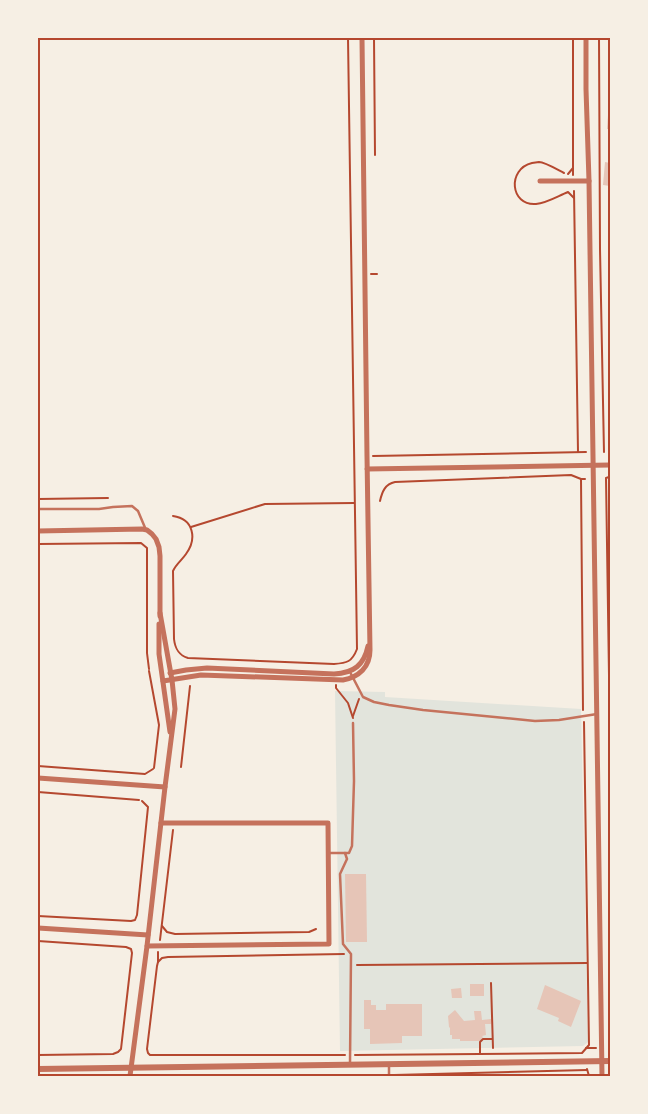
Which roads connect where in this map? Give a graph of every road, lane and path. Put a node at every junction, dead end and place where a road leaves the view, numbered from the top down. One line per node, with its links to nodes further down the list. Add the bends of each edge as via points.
1 (348, 38): 23 (path)
2 (362, 38): 15 (street)
3 (374, 38): 7 (path)
4 (573, 38): 8 (path)
5 (586, 38): 11 (street)
6 (600, 38): 14 (path, via 604,452)
7 (376, 155)
8 (573, 168): 9 (path); 13 (path, via 567,174 539,162 526,164 514,181 515,192 527,203 535,204 568,192)
9 (573, 175)
10 (540, 181): 11 (street)
11 (589, 181): 16 (street)
12 (574, 191): 13 (path)
13 (574, 198): 15 (path, via 578,452)
14 (610, 452)
15 (366, 456): 18 (street)
16 (592, 465): 17 (street); 18 (street); 44 (street)
17 (610, 465)
18 (367, 469): 31 (street)
19 (610, 477): 48 (path, via 606,478)
20 (108, 498): 21 (path)
21 (38, 499)
22 (380, 501): 45 (path, via 382,492 390,483 404,481 571,475 581,479)
23 (354, 503): 26 (path, via 265,504); 26 (path, via 357,649 351,660 339,664 188,658 180,654 174,639 173,570 189,550)
24 (38, 509): 27 (lane, via 132,506 138,511)
25 (174, 516): 26 (path)
26 (191, 527)
27 (146, 530): 28 (street); 30 (street, via 160,540)
28 (38, 531)
29 (38, 544): 50 (path, via 141,543 147,548 147,653 159,725 153,768 145,774)
30 (160, 613): 32 (street); 33 (street)
31 (370, 630): 37 (street, via 368,648 361,663); 38 (street, via 370,657 367,665)
32 (158, 649): 33 (street); 35 (street)
33 (167, 649): 34 (street)
34 (168, 656): 35 (street); 36 (street)
35 (159, 657): 41 (street)
36 (171, 672): 37 (street, via 207,668); 39 (street); 41 (street)
37 (350, 672): 38 (lane)
38 (353, 677): 40 (street); 43 (lane)
39 (172, 680): 40 (street, via 206,675); 41 (street); 49 (street, via 176,708)
40 (336, 680): 46 (path, via 336,688 348,703)
41 (163, 681): 49 (street)
42 (190, 686): 51 (path)
43 (361, 694): 45 (lane, via 374,702 414,709 528,720); 46 (path)
44 (597, 714): 45 (lane); 77 (street)
45 (584, 716): 69 (path)
46 (353, 719): 47 (path)
47 (353, 723): 57 (lane, via 352,846 349,853)
48 (610, 741)
49 (170, 742): 53 (street)
50 (38, 766)
51 (181, 767)
52 (38, 778): 53 (street)
53 (165, 787): 55 (street)
54 (38, 792): 59 (path, via 140,800 148,807 135,920)
55 (161, 823): 56 (street); 63 (street)
56 (174, 823): 58 (street, via 328,822); 60 (path)
57 (345, 853): 58 (lane); 67 (lane, via 347,858 340,874 343,944)
58 (328, 854): 66 (street, via 329,944)
59 (38, 916)
60 (162, 924): 62 (path, via 167,932 175,934 309,932); 66 (path)
61 (38, 928): 63 (street)
62 (316, 929)
63 (148, 935): 65 (street)
64 (38, 941): 75 (path, via 126,947 132,953 119,1051 114,1054)
65 (146, 946): 66 (street); 81 (street)
66 (159, 946): 68 (path)
67 (351, 954): 68 (path, via 168,956); 70 (lane)
68 (158, 962): 76 (path, via 146,1049 150,1055)
69 (587, 963): 70 (path); 74 (path, via 589,1045 582,1052)
70 (351, 965): 76 (lane)
71 (491, 983): 72 (path)
72 (493, 1038): 73 (path); 74 (path, via 480,1042)
73 (494, 1048)
74 (480, 1054): 76 (path)
75 (38, 1055)
76 (350, 1055): 80 (lane)
77 (602, 1061): 78 (street); 79 (street); 91 (street)
78 (610, 1061)
79 (389, 1064): 80 (street); 87 (lane)
80 (350, 1065): 81 (street)
81 (131, 1068): 82 (street); 84 (street)
82 (38, 1069)
83 (496, 1072): 88 (path); 89 (path); 90 (path, via 586,1070)
84 (130, 1076)
85 (338, 1076): 86 (path)
86 (344, 1076): 87 (path)
87 (389, 1076): 88 (path)
88 (404, 1076)
89 (496, 1076)
90 (589, 1076)
91 (602, 1076)

